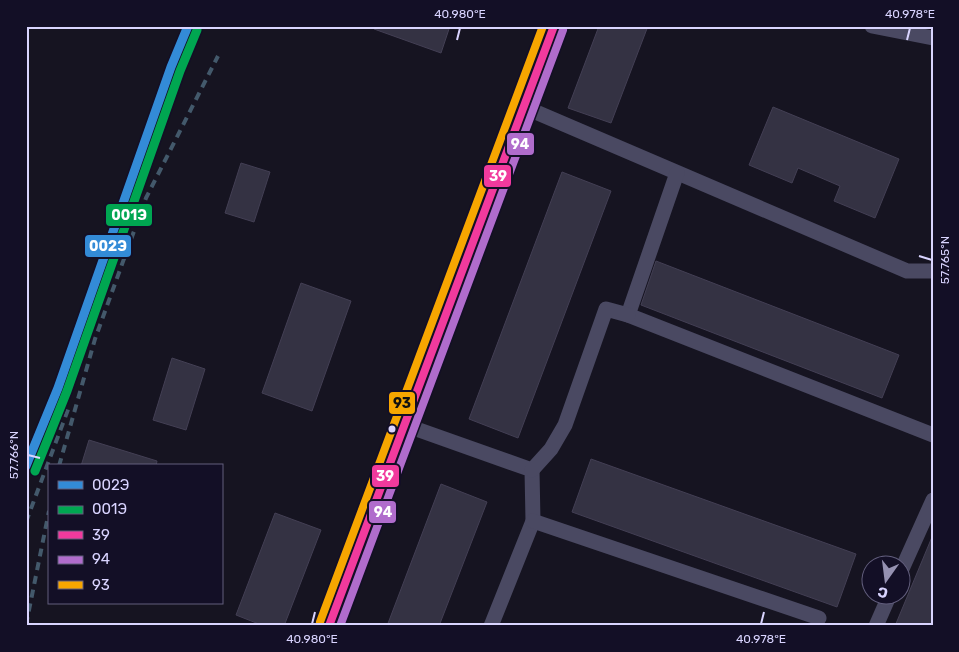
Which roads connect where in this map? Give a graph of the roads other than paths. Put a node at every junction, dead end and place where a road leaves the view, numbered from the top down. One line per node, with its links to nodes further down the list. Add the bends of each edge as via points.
1 (554, 26): 4 (main road)
2 (872, 26): 3 (lane)
3 (933, 38)
4 (524, 107): 5 (lane); 8 (main road)
5 (677, 172): 6 (lane, via 907,271); 7 (lane)
6 (933, 271)
7 (628, 315): 9 (lane); 10 (lane, via 606,309 565,425 551,449)
8 (406, 425): 10 (lane); 16 (main road)
9 (933, 435)
10 (532, 470): 12 (lane)
11 (933, 500): 13 (lane)
12 (533, 521): 15 (lane); 17 (lane)
13 (909, 554)
14 (886, 604): 18 (lane)
15 (819, 618)
16 (329, 626)
17 (491, 626)
18 (876, 626)

